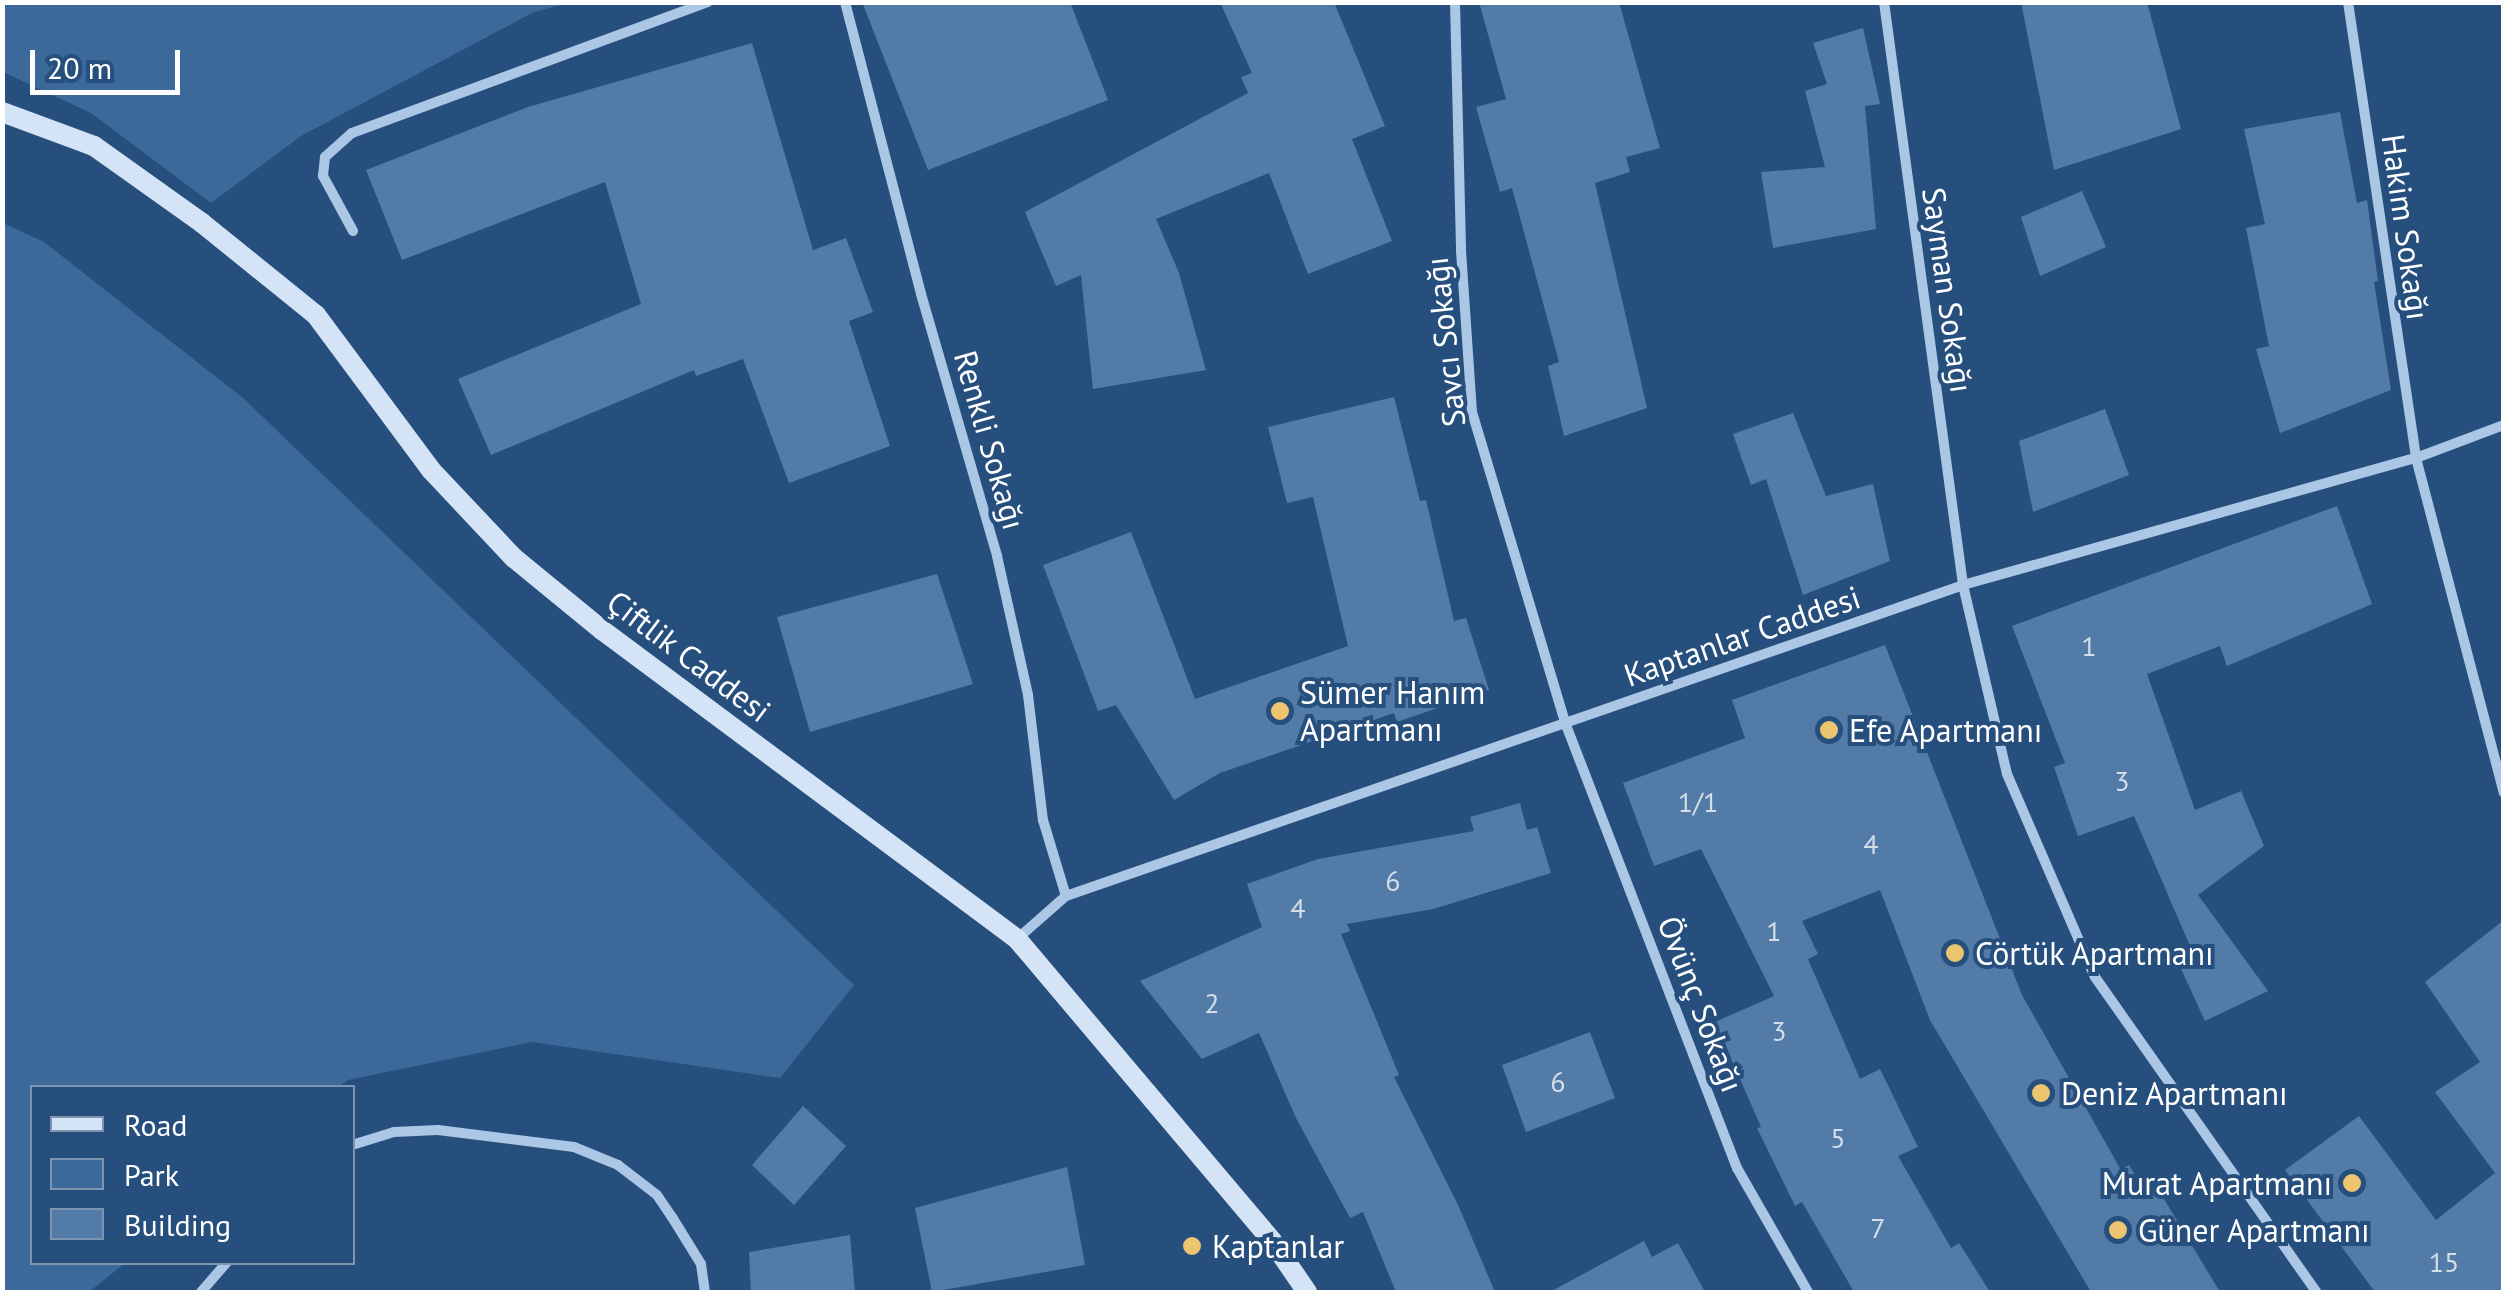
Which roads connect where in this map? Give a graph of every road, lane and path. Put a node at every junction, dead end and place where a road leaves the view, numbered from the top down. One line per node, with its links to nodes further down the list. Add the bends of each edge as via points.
1 (708, 2): 7 (street, via 352,133 325,157 323,176)
2 (845, 2): 13 (street, Renkli Sokağı, via 998,556 1028,695 1043,820)
3 (1455, 2): 11 (street, Savcı Sokağı, via 1460,251 1472,412)
4 (1884, 2): 10 (street, Sayman Sokağı)
5 (2348, 2): 9 (street, Hakim Sokağı)
6 (2, 112): 14 (main road, Çiftlik Caddesi, via 94,146 316,315 431,470 514,558)
7 (353, 231)
8 (2504, 426): 9 (street, Kaptanlar Caddesi)
9 (2416, 458): 10 (street, Kaptanlar Caddesi); 12 (street, Hakim Sokağı)
10 (1963, 585): 11 (street, Kaptanlar Caddesi); 21 (street, Sayman Sokağı, via 2007,774 2095,977)
11 (1566, 724): 13 (street, Kaptanlar Caddesi); 20 (street, Övünç Sokağı, via 1737,1168)
12 (2504, 793)
13 (1066, 896): 14 (street, Kaptanlar Caddesi)
14 (1017, 939): 19 (main road, Çiftlik Caddesi, via 1272,1240)
15 (355, 1145): 18 (street, via 394,1132 438,1130 574,1147 618,1164 672,1216 701,1264)
16 (224, 1265): 17 (street)
17 (201, 1292)
18 (705, 1292)
19 (1307, 1292)
20 (1808, 1292)
21 (2316, 1292)

